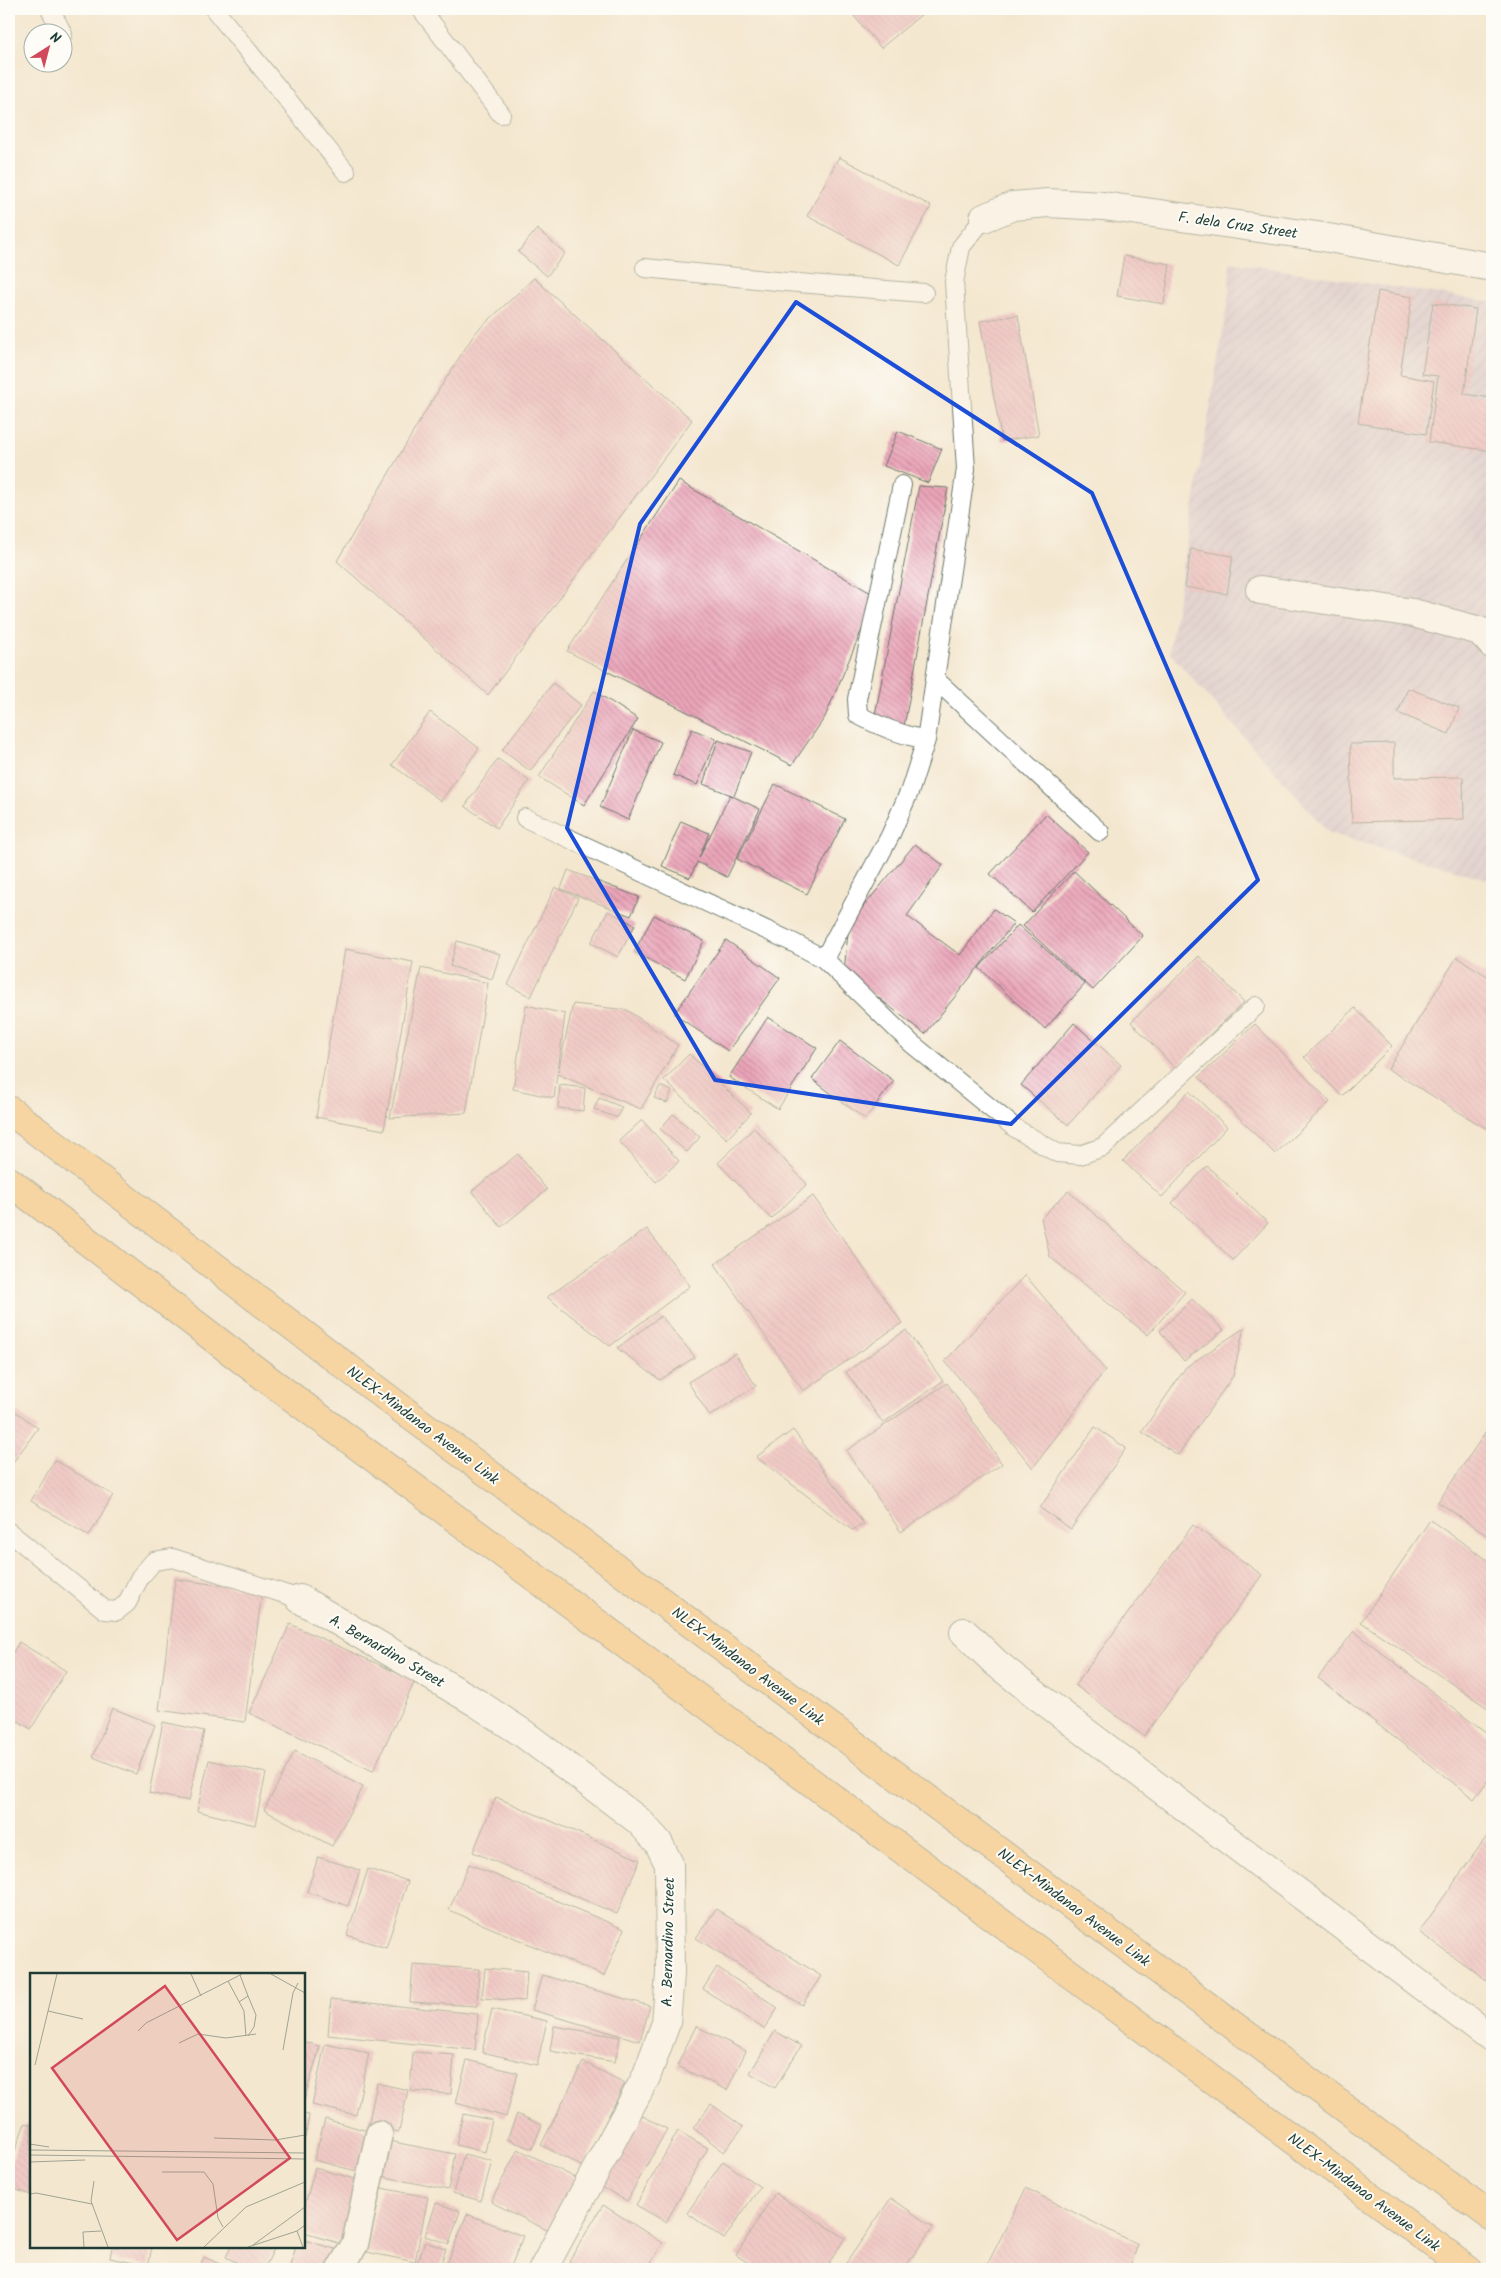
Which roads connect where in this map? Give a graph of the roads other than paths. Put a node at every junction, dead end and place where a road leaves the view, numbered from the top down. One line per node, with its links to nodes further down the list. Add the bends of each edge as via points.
1 (50, 9): 4 (lane)
2 (214, 9): 6 (lane)
3 (421, 9): 5 (lane)
4 (57, 22)
5 (502, 114)
6 (346, 172)
7 (984, 218): 8 (street, F. dela Cruz Street, via 1013,206 1048,203 1103,206 1317,236); 14 (lane, via 961,247 954,282 966,469)
8 (1492, 267)
9 (645, 268): 10 (lane)
10 (924, 293)
11 (902, 485): 15 (lane, via 856,699 858,715 904,735)
12 (1260, 590): 13 (street, via 1413,613 1480,631)
13 (1492, 644)
14 (936, 679): 15 (lane); 17 (lane)
15 (926, 740): 18 (lane, via 910,790 890,836)
16 (525, 818): 18 (lane)
17 (1100, 832)
18 (824, 959): 19 (lane, via 911,1042 1015,1128 1057,1153 1080,1155 1102,1147)
19 (1256, 1006)
20 (9, 1110): 27 (highway, NLEX-Mindanao Avenue Link, via 419,1422)
21 (16, 1188): 30 (highway, NLEX-Mindanao Avenue Link, via 250,1366)
22 (9, 1532): 23 (lane, via 105,1610 117,1610 127,1603 140,1576 154,1561 173,1558)
23 (300, 1600): 29 (street, A. Bernardino Street, via 524,1734 639,1821 658,1842 669,1864 670,1974 666,2023 646,2078)
24 (964, 1632): 25 (street, via 1039,1697)
25 (1492, 2039)
26 (379, 2134): 28 (street, via 355,2244)
27 (1492, 2217)
28 (340, 2269)
29 (543, 2269)
30 (1468, 2269)

